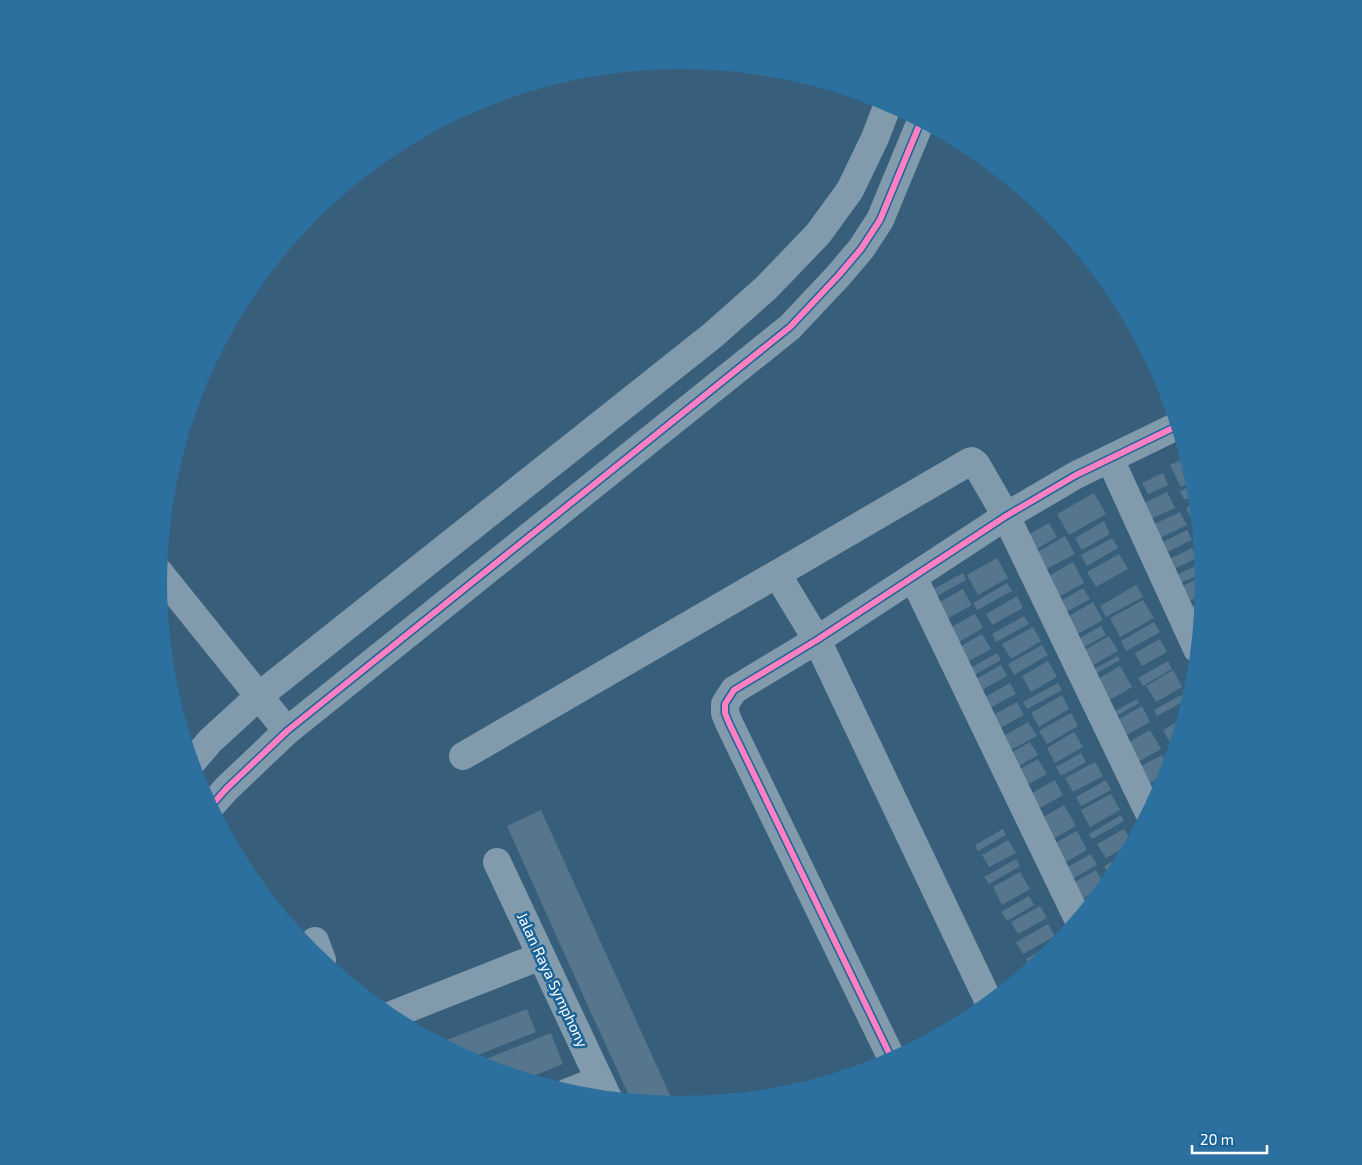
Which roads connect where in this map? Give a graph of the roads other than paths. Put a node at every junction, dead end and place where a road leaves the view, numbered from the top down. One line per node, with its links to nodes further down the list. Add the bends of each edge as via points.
1 (885, 111): 11 (street, via 850,190 818,234 766,288 714,335)
2 (918, 127): 12 (street, via 880,220 861,249 790,328)
3 (1171, 429): 4 (street)
4 (1110, 459): 5 (street); 9 (street)
5 (1006, 516): 6 (street, via 976,464 969,462); 7 (street); 16 (street)
6 (777, 574): 10 (street); 14 (street)
7 (913, 577): 10 (street); 18 (street)
8 (167, 581): 11 (street)
9 (1192, 636)
10 (817, 640): 20 (street); 22 (street, via 734,690 725,704 725,712)
11 (259, 696): 12 (street); 13 (street)
12 (287, 731): 15 (street)
13 (198, 755)
14 (463, 756)
15 (216, 801)
16 (1145, 804)
17 (497, 862): 19 (street, Jalan Raya Symphony)
18 (1075, 912)
19 (541, 956): 21 (street); 23 (street, Jalan Raya Symphony)
20 (986, 996)
21 (399, 1012)
22 (889, 1052)
23 (604, 1089)

